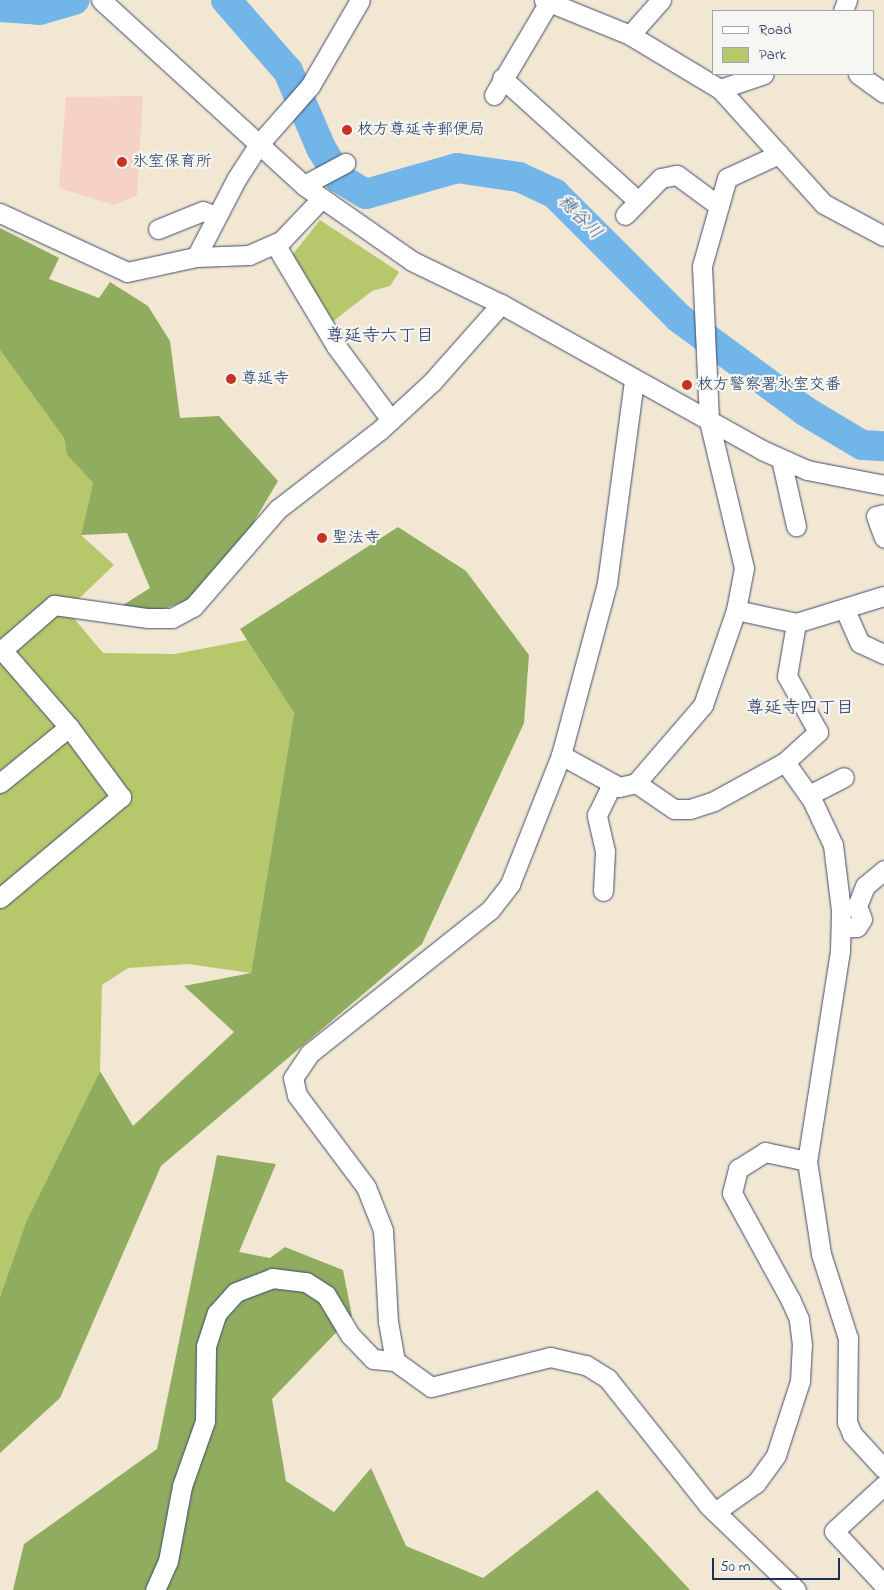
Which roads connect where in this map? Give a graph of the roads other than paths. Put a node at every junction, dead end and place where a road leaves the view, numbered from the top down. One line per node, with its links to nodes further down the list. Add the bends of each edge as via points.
1 (360, 0): 10 (street, via 310,86)
2 (661, 0): 5 (street)
3 (547, 1): 5 (street); 15 (street, via 498,86)
4 (106, 4): 10 (street)
5 (630, 35): 8 (street)
6 (761, 75): 8 (street)
7 (859, 75): 9 (street)
8 (720, 89): 11 (street)
9 (884, 93)
10 (258, 144): 13 (street); 18 (street)
11 (779, 154): 16 (street, via 727,178); 21 (street, via 824,204)
12 (345, 163): 13 (street)
13 (304, 185): 14 (street)
14 (322, 198): 22 (street); 24 (street, via 412,261)
15 (638, 201): 16 (street, via 660,178 677,175); 19 (street)
16 (719, 206): 27 (street, via 702,266 700,299)
17 (0, 213): 23 (street, via 127,272)
18 (216, 216): 20 (street, via 203,211); 23 (street)
19 (625, 216)
20 (158, 229)
21 (884, 236)
22 (275, 244): 23 (street, via 249,255); 26 (street, via 336,346)
23 (196, 257)
24 (501, 304): 25 (street); 26 (street)
25 (634, 381): 27 (street); 39 (street, via 607,583)
26 (391, 420): 38 (street, via 278,509 193,607 172,618 148,618 54,605 2,650)
27 (709, 421): 28 (street); 34 (street, via 744,568)
28 (781, 458): 29 (street, via 807,470); 31 (street)
29 (884, 485)
30 (884, 514): 32 (street, via 876,516)
31 (796, 526)
32 (884, 538)
33 (884, 596): 35 (street)
34 (736, 610): 36 (street); 43 (street, via 703,705)
35 (845, 610): 36 (street); 37 (street, via 860,643)
36 (796, 623): 40 (street, via 787,676 818,732)
37 (884, 654)
38 (69, 727): 42 (street); 48 (street, via 121,797)
39 (561, 755): 44 (street); 51 (street, via 510,884 490,910 344,1022 298,1064 293,1078 297,1095 366,1187 383,1230 388,1322)
40 (785, 762): 43 (street, via 714,801 690,809 674,809); 45 (street)
41 (844, 777): 45 (street)
42 (0, 783)
43 (636, 783): 44 (street, via 619,787)
44 (612, 784): 47 (street, via 597,815 605,851)
45 (809, 795): 49 (street, via 832,846)
46 (884, 870): 49 (street, via 865,886 857,906 862,919 857,927)
47 (603, 891)
48 (0, 898)
49 (841, 928): 50 (street)
50 (807, 1161): 52 (street, via 820,1254 848,1338 847,1422 852,1434); 54 (street, via 766,1152 738,1169 732,1193 796,1312 802,1345 800,1381 776,1455 756,1483)
51 (395, 1361): 54 (street, via 431,1387 550,1357 586,1365 608,1379); 56 (street, via 373,1359 350,1335 326,1295 306,1282 272,1278 236,1292 217,1313 206,1346 205,1421 182,1486 168,1561)
52 (884, 1469)
53 (884, 1486): 55 (street, via 834,1531)
54 (715, 1512): 57 (street)
55 (881, 1586)
56 (156, 1590)
57 (796, 1590)

